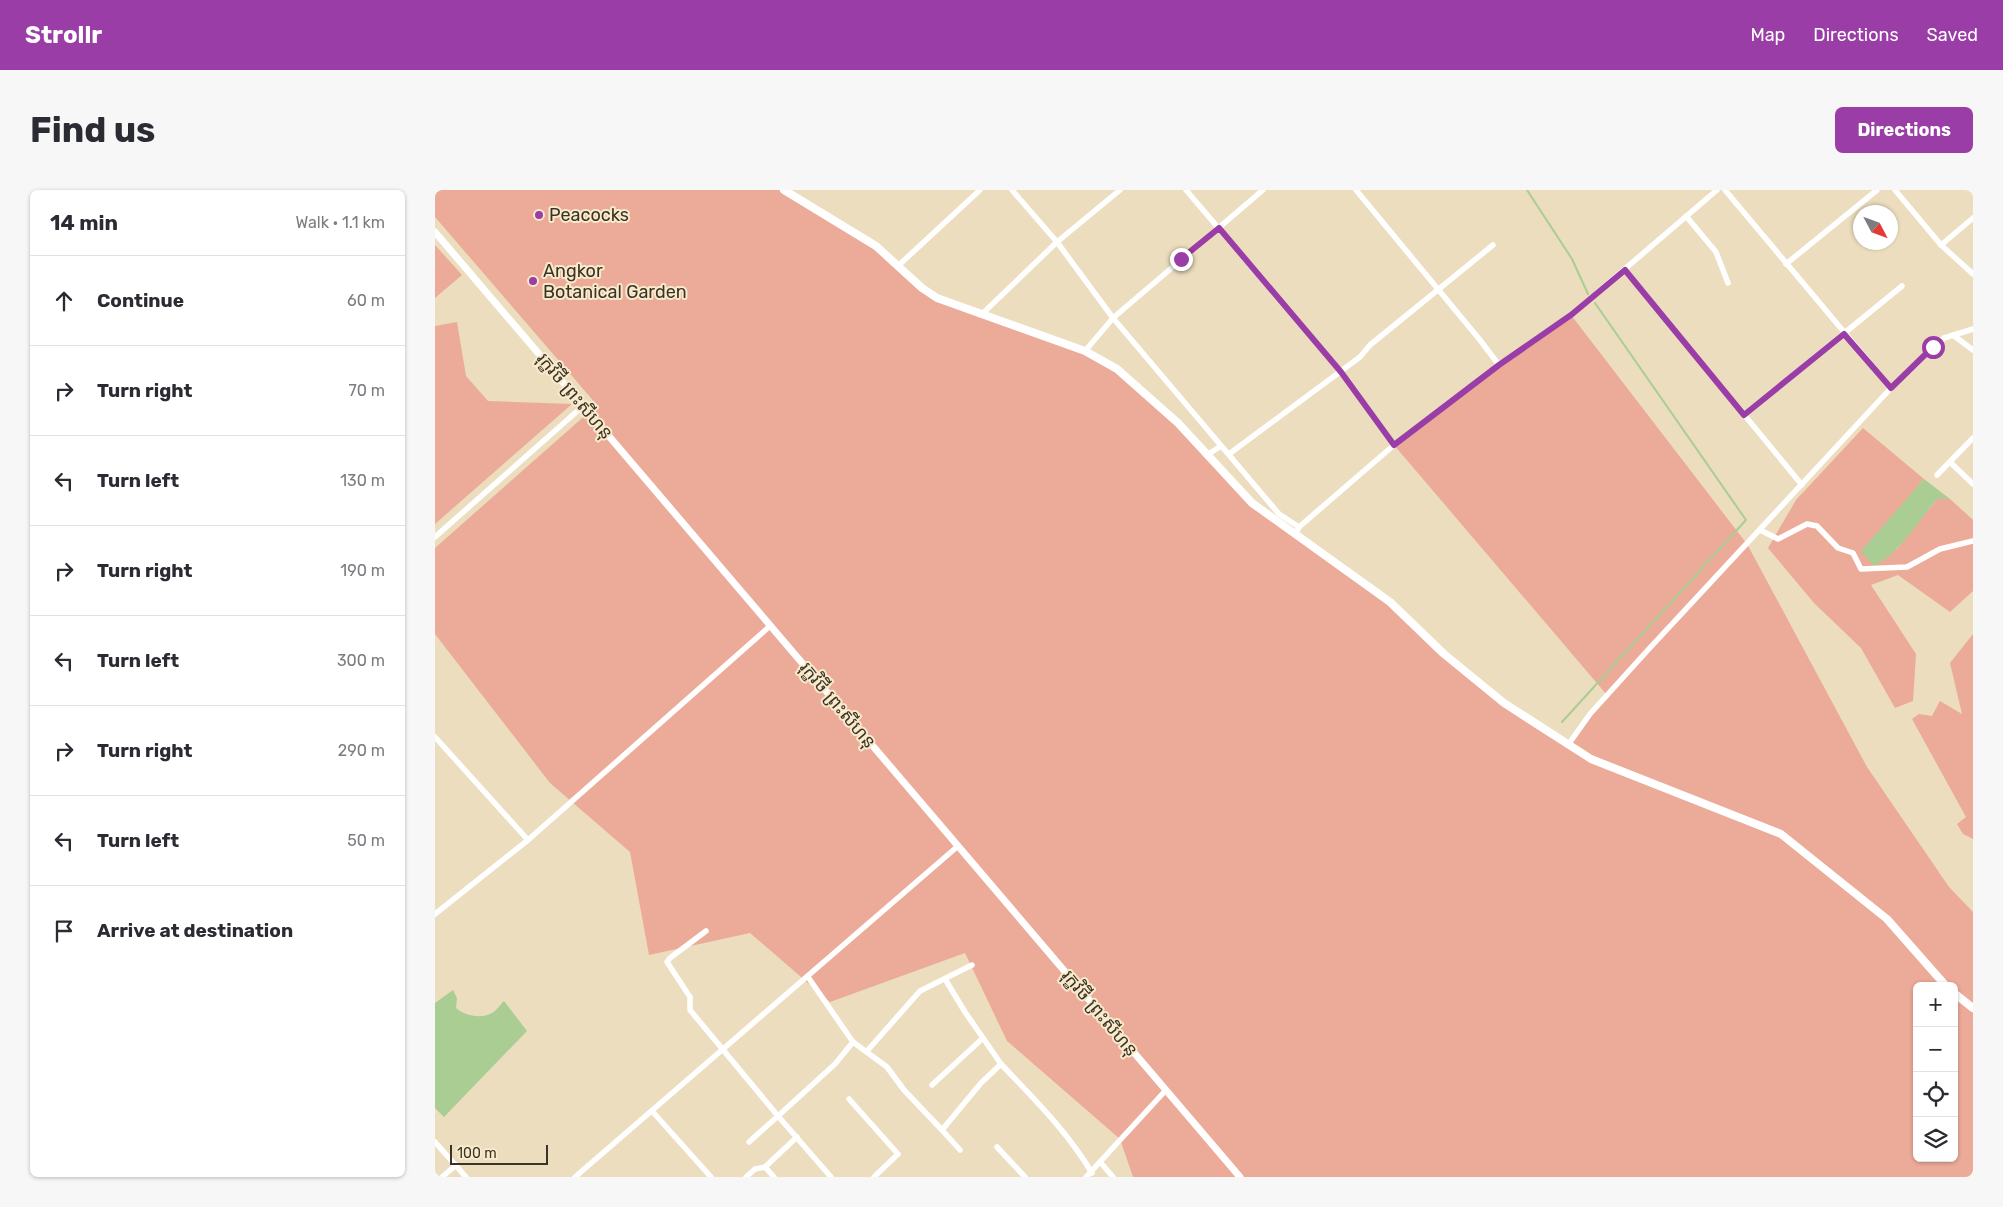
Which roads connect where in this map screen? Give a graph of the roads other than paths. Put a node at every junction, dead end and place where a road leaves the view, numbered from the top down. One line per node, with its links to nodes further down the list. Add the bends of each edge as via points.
1 (784, 190): 20 (main road, via 844,225)
2 (980, 190): 20 (street)
3 (1012, 190): 16 (street)
4 (1120, 190): 16 (street)
5 (1186, 190): 14 (street)
6 (1263, 190): 14 (street)
7 (1355, 190): 25 (street)
8 (1717, 190): 12 (street)
9 (1725, 190): 19 (street)
10 (1877, 190): 19 (street)
11 (1895, 190): 18 (street)
12 (1686, 216): 21 (street); 23 (street, via 1716,252)
13 (1973, 218): 18 (street)
14 (1219, 228): 27 (street); 34 (street)
15 (435, 232): 36 (street, រុក្ខវិថី ព្រះសីហនុ)
16 (1057, 242): 26 (street); 27 (street)
17 (1493, 245): 25 (street)
18 (1941, 245): 22 (street)
19 (1785, 264): 29 (street)
20 (899, 265): 26 (main road, via 937,298)
21 (1625, 270): 33 (street, via 1571,315); 37 (street)
22 (1973, 274)
23 (1728, 283)
24 (1902, 286): 29 (street)
25 (1438, 290): 33 (street); 34 (street)
26 (981, 315): 32 (main road)
27 (1113, 318): 32 (street); 40 (street)
28 (1973, 328): 30 (street)
29 (1844, 334): 35 (street); 37 (street)
30 (1953, 335): 31 (street); 35 (street, via 1933,347)
31 (1973, 350)
32 (1085, 351): 42 (main road, via 1117,369 1178,423)
33 (1499, 365): 39 (street)
34 (1341, 372): 39 (street); 41 (street)
35 (1891, 388): 46 (street)
36 (583, 406): 50 (street); 52 (street, រុក្ខវិថី ព្រះសីហនុ)
37 (1744, 415): 46 (street)
38 (1973, 438): 43 (street)
39 (1394, 445): 47 (street)
40 (1221, 446): 41 (street); 42 (street)
41 (1229, 454): 47 (street, via 1279,514)
42 (1207, 455): 49 (main road, via 1252,503)
43 (1950, 462): 44 (street); 45 (street)
44 (1937, 475)
45 (1973, 484)
46 (1802, 485): 48 (street)
47 (1299, 527): 49 (street)
48 (1760, 530): 51 (street, via 1778,539 1807,524 1817,526 1838,548 1853,553 1861,569 1907,567 1940,549); 54 (street, via 1590,714)
49 (1295, 536): 54 (main road, via 1390,602 1477,683)
50 (435, 537)
51 (1973, 541)
52 (770, 626): 55 (street); 56 (street, រុក្ខវិថី ព្រះសីហនុ)
53 (435, 737): 55 (street)
54 (1568, 745): 62 (main road, via 1622,773 1781,834 1887,919)
55 (527, 840): 57 (street)
56 (958, 846): 60 (street); 71 (street, រុក្ខវិថី ព្រះសីហនុ)
57 (435, 914)
58 (706, 931): 67 (street, via 667,962 690,997 689,1008)
59 (972, 965): 61 (street)
60 (808, 977): 66 (street); 67 (street)
61 (945, 979): 65 (street); 68 (street, via 913,997)
62 (1942, 982)
63 (1958, 996): 64 (main road)
64 (1973, 1008)
65 (983, 1038): 69 (street); 70 (street)
66 (853, 1042): 68 (street); 74 (street, via 835,1064)
67 (724, 1050): 73 (street); 74 (street)
68 (867, 1051): 75 (street, via 887,1067)
69 (1001, 1064): 75 (street); 84 (street, via 1056,1121 1078,1150)
70 (932, 1085)
71 (1166, 1090): 81 (street); 95 (street, រុក្ខវិថី ព្រះសីហនុ)
72 (849, 1099): 92 (street, via 898,1154)
73 (653, 1110): 87 (street); 88 (street)
74 (778, 1116): 76 (street); 78 (street)
75 (942, 1130): 80 (street)
76 (797, 1137): 83 (street); 91 (street)
77 (435, 1142): 82 (street)
78 (749, 1142)
79 (997, 1147): 93 (street)
80 (960, 1150)
81 (1101, 1163): 84 (street); 94 (street)
82 (456, 1165): 85 (street); 86 (street)
83 (765, 1167): 89 (street, via 755,1169); 90 (street)
84 (1089, 1175)
85 (442, 1177)
86 (466, 1177)
87 (575, 1177)
88 (711, 1177)
89 (746, 1177)
90 (774, 1177)
91 (831, 1177)
92 (874, 1177)
93 (1025, 1177)
94 (1113, 1177)
95 (1240, 1177)

